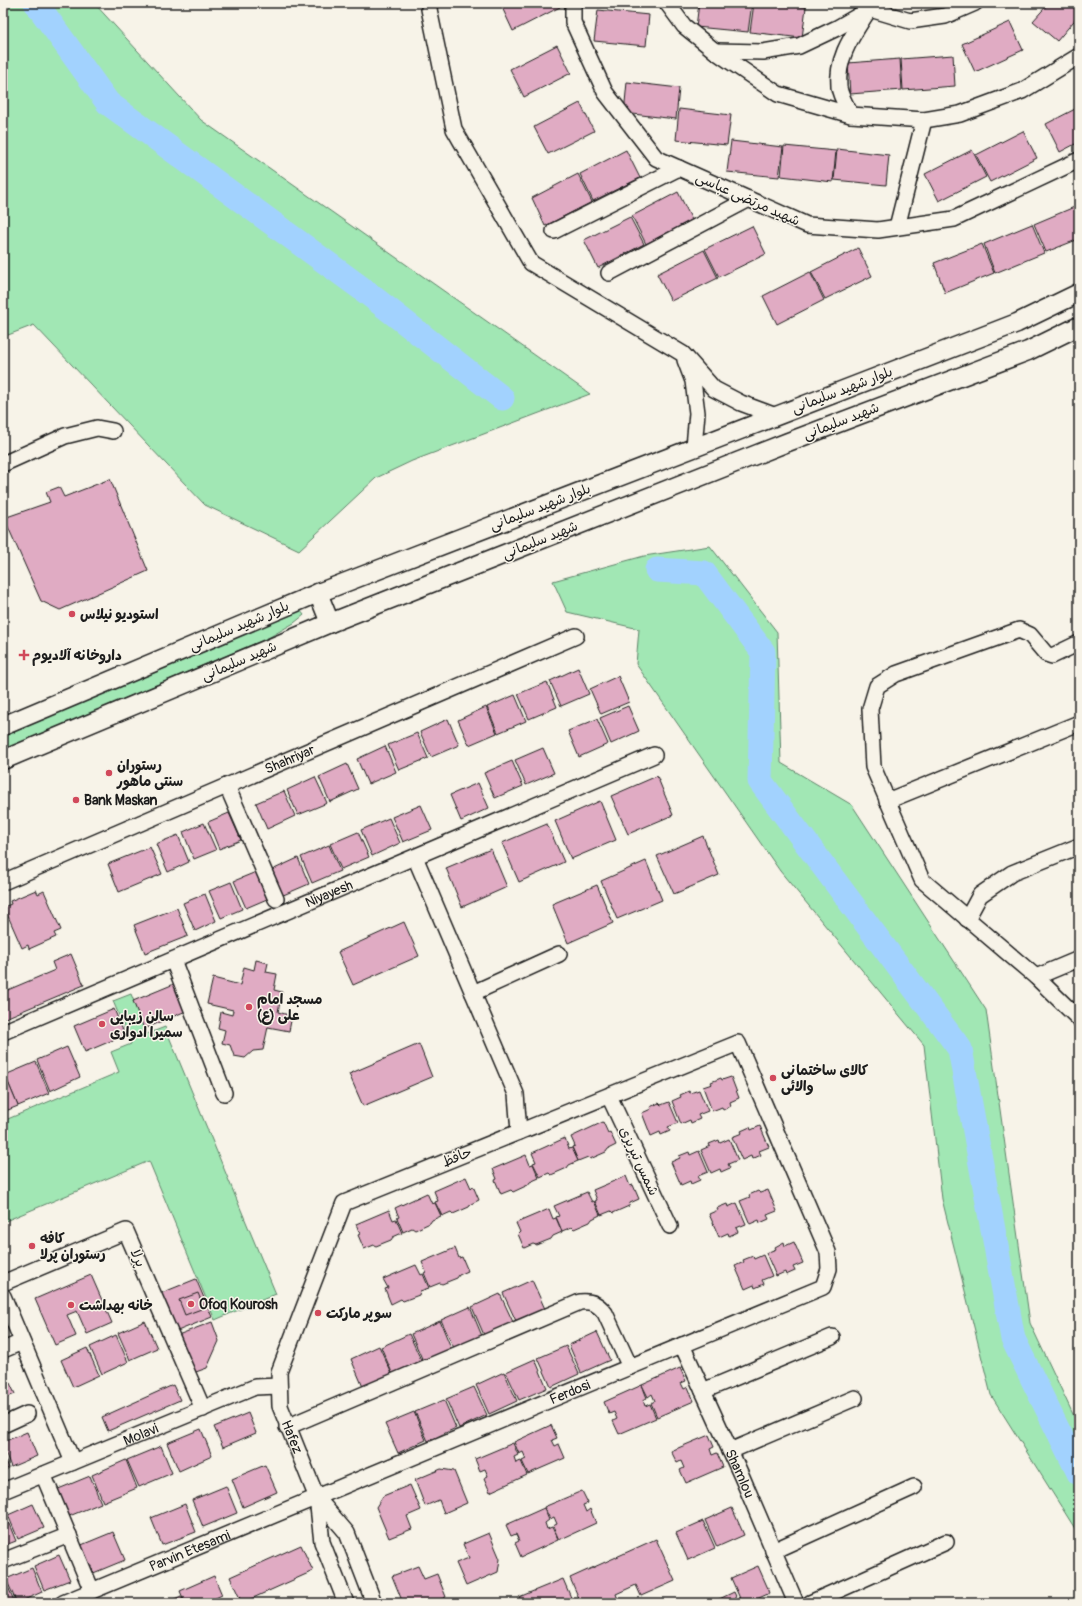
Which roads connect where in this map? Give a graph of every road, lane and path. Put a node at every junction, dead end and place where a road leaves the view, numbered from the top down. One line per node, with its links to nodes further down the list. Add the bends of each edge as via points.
1 (430, 3): 18 (street, via 429,9 454,129 531,263)
2 (573, 3): 11 (street, شهید مرتضی عباسی, via 573,22 605,92 656,158)
3 (667, 3): 6 (street, via 684,26)
4 (975, 3): 5 (street, via 945,16 910,21)
5 (866, 6): 6 (street, via 837,28 799,46 763,52); 8 (street, via 840,62 839,88)
6 (715, 51): 8 (street, via 778,94)
7 (1079, 56): 9 (street, via 1022,91 960,114)
8 (851, 115): 9 (street)
9 (924, 120): 13 (street)
10 (1079, 160): 13 (street, شهید مرتضی عباسی, via 954,219)
11 (679, 168): 12 (street, شهید مرتضی عباسی); 14 (street)
12 (749, 199): 13 (street, شهید مرتضی عباسی, via 807,225 878,230); 15 (street)
13 (897, 227)
14 (554, 231)
15 (609, 273)
16 (1079, 292): 19 (main road, بلوار شهید سلیمانی, via 1017,323)
17 (1079, 326): 24 (main road, شهید سلیمانی, via 1028,351 788,442)
18 (683, 354): 19 (street, via 714,389 741,403); 21 (street, via 692,381 697,413)
19 (776, 416): 21 (main road, بلوار شهید سلیمانی)
20 (113, 431): 22 (street, via 97,428 65,436)
21 (694, 447): 23 (main road, بلوار شهید سلیمانی)
22 (3, 464)
23 (318, 593): 24 (main road); 28 (main road, بلوار شهید سلیمانی)
24 (330, 623): 30 (main road, شهید سلیمانی)
25 (576, 636): 31 (street, Shahriyar)
26 (1079, 643): 32 (street, via 1052,656 1046,654 1030,635 1019,630 896,674 878,686 870,709 873,767)
27 (1079, 723): 32 (street)
28 (3, 725)
29 (654, 756): 34 (street, Niyayesh)
30 (3, 760)
31 (227, 786): 35 (street, Shahriyar); 36 (street)
32 (887, 801): 37 (street, via 922,880)
33 (1079, 846): 37 (street, via 1012,873 980,895)
34 (415, 857): 40 (street, Niyayesh); 42 (street)
35 (3, 882)
36 (276, 899)
37 (967, 919): 41 (street)
38 (559, 954): 42 (street)
39 (1079, 959): 41 (street)
40 (173, 960): 44 (street, Niyayesh); 45 (street)
41 (1036, 977): 43 (street)
42 (473, 993): 47 (street, via 516,1094)
43 (1079, 1019)
44 (3, 1032)
45 (224, 1093)
46 (609, 1096): 47 (street, حافظ); 48 (street, شمس تبریزی); 50 (street, حافظ, via 738,1043 828,1252 829,1269)
47 (519, 1132): 57 (street, حافظ, via 344,1203 279,1372)
48 (670, 1226)
49 (3, 1283): 60 (street, پرلا, via 126,1231)
50 (823, 1287): 54 (street, Ferdosi)
51 (3, 1296): 53 (street)
52 (832, 1337): 58 (street)
53 (22, 1342): 55 (street); 65 (street)
54 (682, 1345): 56 (street, Ferdosi); 58 (street, Shamlou)
55 (3, 1350)
56 (630, 1367): 63 (street, via 600,1306 593,1302 580,1302); 69 (street, Ferdosi)
57 (280, 1386): 60 (street, Molavi, via 255,1387); 63 (street, Hafez, via 280,1406)
58 (703, 1391): 64 (street, Shamlou)
59 (855, 1398): 64 (street)
60 (203, 1408): 65 (street, Molavi)
61 (27, 1414): 62 (street)
62 (3, 1425)
63 (287, 1427): 69 (street, Hafez)
64 (730, 1451): 74 (street, Shamlou)
65 (73, 1462): 66 (street, Molavi)
66 (44, 1474): 68 (street, Molavi); 71 (street)
67 (914, 1487): 74 (street)
68 (3, 1491)
69 (317, 1498): 70 (street, Hafez); 72 (street, Hafez); 76 (street, Parvin Etesami)
70 (347, 1533): 72 (street, via 336,1529 328,1533); 79 (street, Hafez)
71 (69, 1535): 75 (street); 76 (street)
72 (322, 1542): 78 (street, Hafez)
73 (946, 1542): 81 (street)
74 (773, 1551): 80 (street, Shamlou)
75 (3, 1561)
76 (92, 1591): 77 (street, Parvin Etesami)
77 (63, 1603)
78 (346, 1603)
79 (374, 1603)
80 (796, 1603)
81 (810, 1603)

